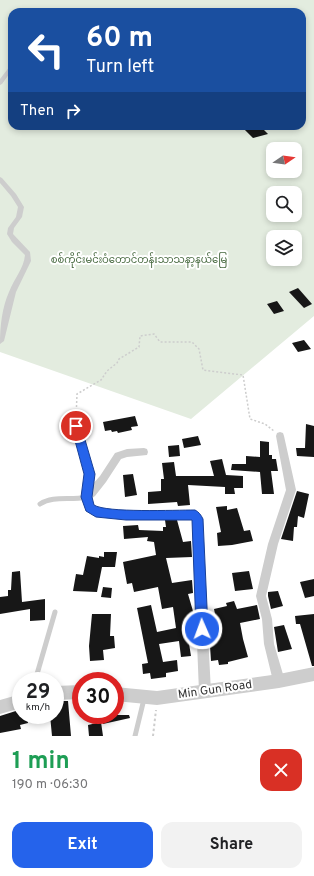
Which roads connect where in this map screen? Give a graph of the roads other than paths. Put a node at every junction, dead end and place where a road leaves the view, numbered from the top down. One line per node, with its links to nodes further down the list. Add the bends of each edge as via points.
1 (8, 72): 2 (street)
2 (0, 83)
3 (0, 179): 4 (street, via 21,207 10,234 28,254 28,261 12,292)
4 (0, 341)
5 (76, 426): 8 (lane, via 90,474)
6 (280, 436): 13 (street, via 290,490 272,544 261,596 268,619 269,644)
7 (144, 452): 8 (street, via 118,456 96,488)
8 (86, 497): 9 (lane, via 78,500 51,498); 14 (street, via 89,508 96,513 195,515)
9 (40, 504)
10 (55, 612): 11 (lane)
11 (38, 672)
12 (314, 674): 13 (street, Min Gun Road)
13 (279, 681): 14 (street, Min Gun Road)
14 (205, 692): 16 (street, Min Gun Road)
15 (124, 695): 16 (street, Min Gun Road)
16 (151, 697): 19 (lane)
17 (12, 704): 18 (street)
18 (0, 707)
19 (135, 736)

